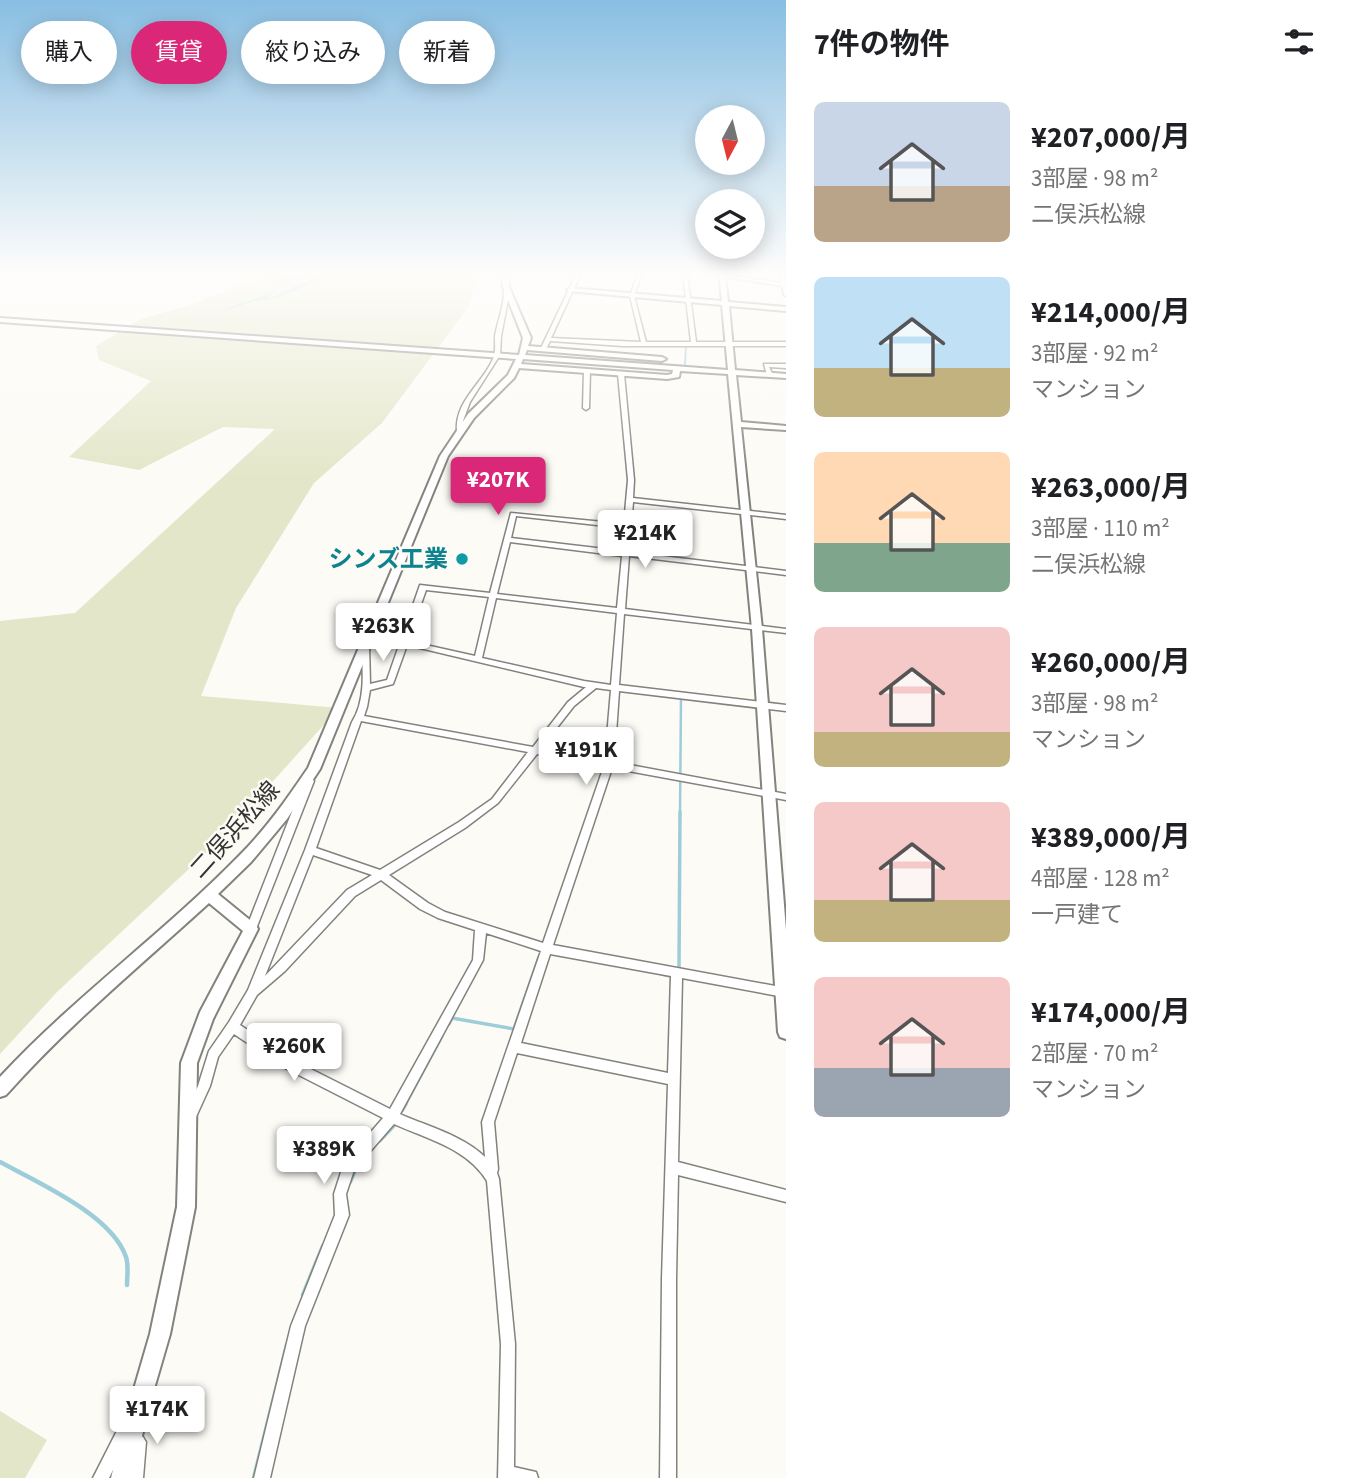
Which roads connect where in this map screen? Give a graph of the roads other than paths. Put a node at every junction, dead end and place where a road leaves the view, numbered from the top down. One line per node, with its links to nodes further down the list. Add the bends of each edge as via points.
1 (305, 342): 13 (main road)
2 (498, 342): 13 (street)
3 (526, 342): 14 (main road)
4 (547, 342): 11 (street)
5 (579, 342): 6 (street)
6 (595, 343): 7 (street); 12 (street)
7 (644, 344): 8 (street)
8 (694, 344): 9 (street)
9 (730, 344): 10 (street); 20 (main road)
10 (786, 344)
11 (543, 350): 12 (main road); 14 (main road)
12 (593, 354): 15 (main road)
13 (497, 355): 17 (main road); 27 (street, via 459,422)
14 (521, 357): 19 (main road); 27 (main road, 二俣浜松線, via 503,385)
15 (642, 357): 17 (main road, via 673,363); 18 (street, via 670,359)
16 (786, 366): 22 (street, via 766,365)
17 (665, 367): 18 (main road)
18 (685, 369): 20 (main road); 21 (main road, via 670,377)
19 (587, 371): 21 (main road); 24 (street)
20 (734, 372): 22 (main road); 25 (main road)
21 (621, 374): 28 (street, via 631,473)
22 (770, 375): 23 (main road)
23 (786, 376)
24 (586, 408)
25 (737, 424): 26 (main road); 29 (main road)
26 (786, 428)
27 (459, 431): 41 (main road, 二俣浜松線, via 428,492)
28 (629, 500): 29 (street); 31 (street)
29 (746, 512): 30 (street); 34 (main road)
30 (786, 517)
31 (627, 526): 32 (street, via 513,514); 33 (street)
32 (507, 540): 33 (street); 36 (street)
33 (625, 554): 34 (street); 37 (street)
34 (750, 569): 35 (street); 38 (main road)
35 (786, 573)
36 (493, 597): 37 (street); 40 (street, via 423,587); 42 (street)
37 (622, 612): 38 (street); 45 (street)
38 (757, 629): 39 (street); 46 (main road)
39 (786, 631)
40 (404, 642): 42 (street); 44 (street, via 390,682)
41 (365, 644): 44 (street); 51 (main road, 二俣浜松線)
42 (478, 658): 43 (street)
43 (593, 685): 45 (street); 49 (street, via 571,705)
44 (366, 688): 48 (street)
45 (614, 688): 46 (street); 50 (street)
46 (761, 705): 47 (street); 52 (main road)
47 (786, 708)
48 (360, 718): 49 (street); 54 (street)
49 (536, 751): 50 (street); 55 (street, via 495,802)
50 (608, 765): 52 (street); 59 (street)
51 (314, 769): 56 (main road, 二俣浜松線, via 264,839); 58 (street)
52 (768, 794): 53 (street); 62 (main road)
53 (786, 797)
54 (310, 850): 55 (street); 61 (street)
55 (382, 875): 57 (street, via 424,906); 61 (street, via 351,893 304,947)
56 (209, 895): 58 (street); 67 (main road, 二俣浜松線, via 68,1016)
57 (481, 927): 59 (street); 68 (street, via 478,960)
58 (251, 929): 69 (street, via 195,1041 189,1063)
59 (545, 948): 60 (street); 65 (street)
60 (677, 973): 62 (street); 66 (street)
61 (253, 992): 63 (street)
62 (784, 992): 64 (main road)
63 (233, 1026): 68 (street, via 256,1045); 69 (street, via 213,1055)
64 (786, 1032)
65 (515, 1047): 66 (street); 71 (street, via 488,1122)
66 (674, 1080): 70 (street)
67 (0, 1089)
68 (392, 1117): 71 (street, via 461,1147 487,1166); 78 (street, via 349,1166 340,1194 342,1216 298,1326)
69 (188, 1121): 73 (street, via 186,1207 160,1334)
70 (671, 1167): 72 (street); 80 (street)
71 (493, 1179): 74 (street, via 508,1344)
72 (786, 1196)
73 (137, 1413): 75 (street, via 124,1429); 76 (street); 77 (street)
74 (506, 1475): 79 (street)
75 (101, 1478)
76 (122, 1478)
77 (135, 1478)
78 (262, 1478)
79 (530, 1478)
80 (668, 1478)

